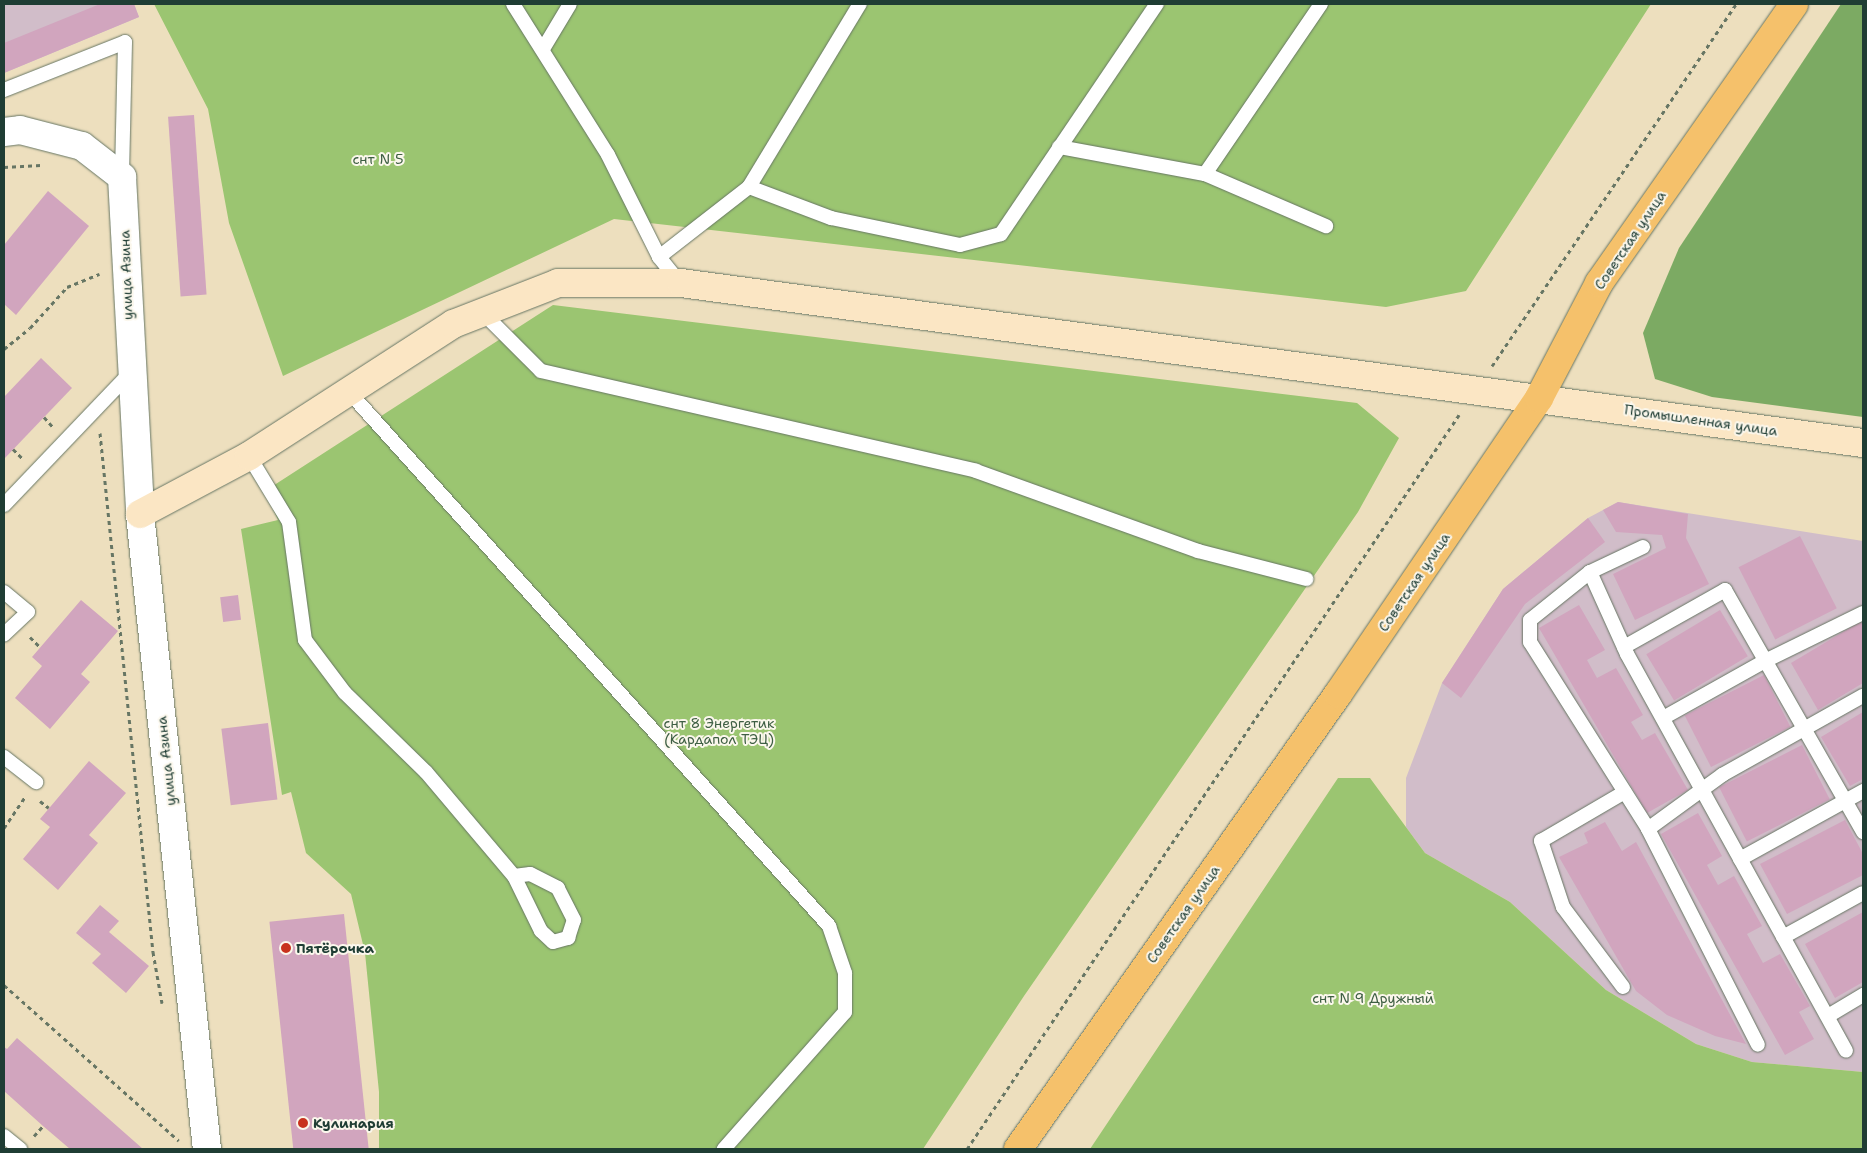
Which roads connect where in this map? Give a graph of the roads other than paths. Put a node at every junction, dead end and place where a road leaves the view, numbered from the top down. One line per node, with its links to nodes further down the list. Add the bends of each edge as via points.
1 (513, 4): 7 (lane)
2 (570, 4): 7 (lane)
3 (860, 4): 13 (lane)
4 (1158, 4): 10 (lane)
5 (1321, 4): 11 (lane)
6 (1794, 4): 20 (main road, Советская улица, via 1599,284)
7 (543, 49): 15 (lane, via 608,155)
8 (4, 90): 12 (lane, via 125,42)
9 (4, 132): 12 (street, via 20,130 82,146)
10 (1059, 147): 11 (lane); 13 (lane, via 1001,234 960,245 831,218)
11 (1205, 174): 14 (lane)
12 (122, 178): 18 (street, улица Азина)
13 (749, 187): 15 (lane)
14 (1326, 226)
15 (659, 256): 16 (lane)
16 (681, 284): 17 (street, Промышленная улица, via 558,284); 20 (street, Промышленная улица)
17 (482, 312): 19 (street, Промышленная улица, via 453,324); 27 (lane, via 541,371 976,471 1198,551)
18 (130, 373): 23 (lane); 24 (street, улица Азина)
19 (350, 393): 22 (street, Промышленная улица); 56 (lane, via 829,926 845,973 845,1012)
20 (1539, 398): 21 (street, Промышленная улица); 57 (main road, Советская улица, via 1338,694)
21 (1863, 443)
22 (250, 456): 24 (street, Промышленная улица); 45 (lane, via 289,522 305,640 345,693 426,772)
23 (4, 504)
24 (140, 514): 54 (street, улица Азина)
25 (1644, 547): 26 (lane)
26 (1590, 572): 31 (lane); 40 (lane, via 1530,620 1530,642)
27 (1306, 579)
28 (4, 592): 30 (lane, via 28,612)
29 (1863, 613): 32 (lane)
30 (4, 634)
31 (1624, 647): 32 (lane, via 1725,590); 34 (lane)
32 (1765, 661): 34 (lane); 35 (lane)
33 (1863, 696): 35 (lane)
34 (1663, 718): 38 (lane)
35 (1804, 729): 38 (lane); 41 (lane)
36 (4, 756): 37 (lane)
37 (36, 782)
38 (1702, 790): 42 (lane); 44 (lane)
39 (1863, 791): 41 (lane)
40 (1625, 792): 42 (lane); 48 (lane, via 1541,841 1563,907)
41 (1845, 800): 43 (lane); 44 (lane)
42 (1648, 829): 51 (lane)
43 (1863, 832)
44 (1740, 859): 47 (lane)
45 (514, 876): 45 (lane, via 541,931 553,942 568,938 574,920 558,888 530,874)
46 (1863, 893): 47 (lane)
47 (1783, 936): 50 (lane)
48 (1623, 987)
49 (1863, 995): 50 (lane)
50 (1828, 1016): 52 (lane)
51 (1758, 1045)
52 (1846, 1050)
53 (4, 1136): 55 (lane)
54 (196, 1148)
55 (20, 1149)
56 (724, 1149)
57 (1018, 1149)

